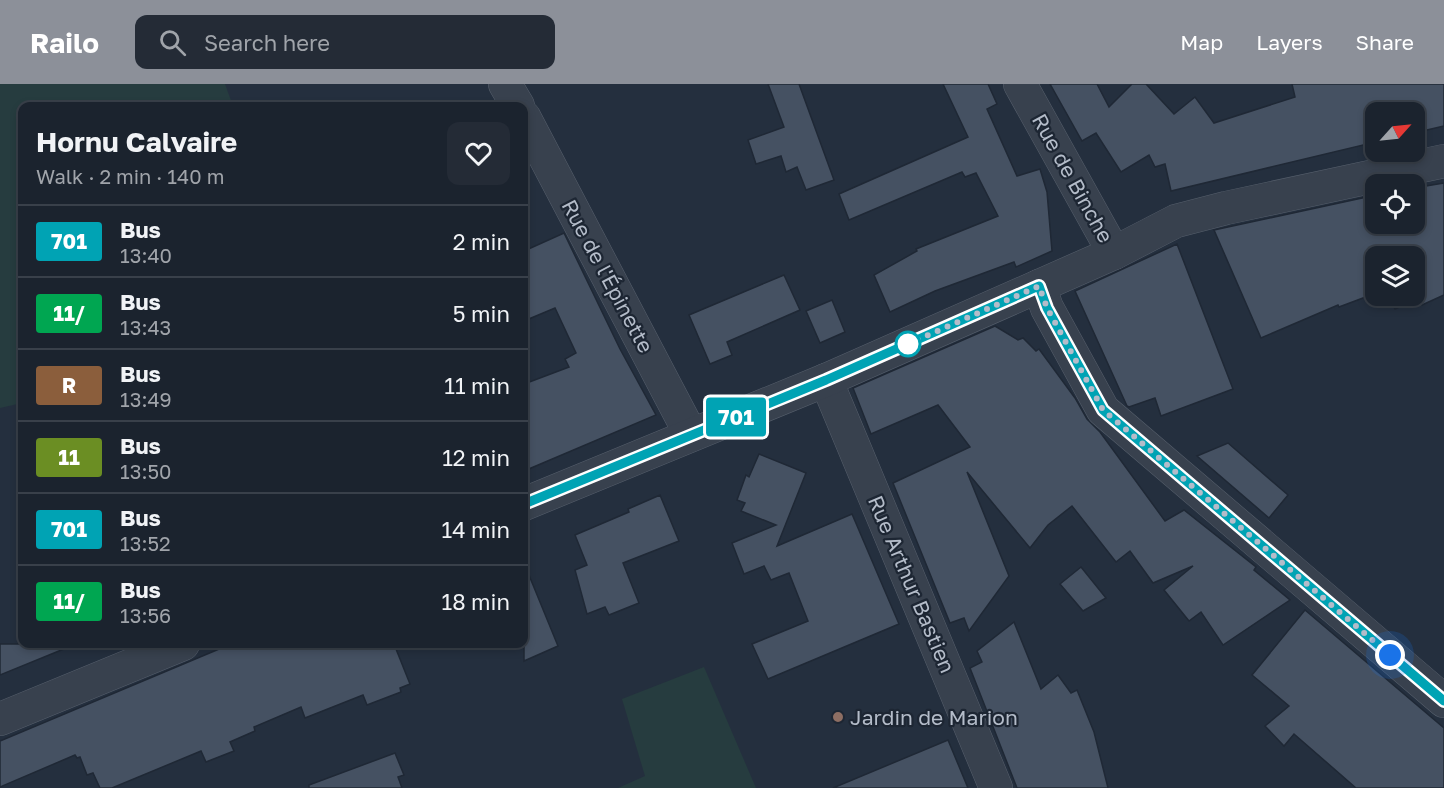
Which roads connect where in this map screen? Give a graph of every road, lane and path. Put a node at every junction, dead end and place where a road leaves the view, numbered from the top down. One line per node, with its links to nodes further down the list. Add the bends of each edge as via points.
1 (505, 84): 3 (street)
2 (1020, 84): 6 (street, Rue de Binche)
3 (516, 102)
4 (528, 125): 9 (street, Rue de l'Épinette)
5 (1444, 161): 6 (street, via 1176,221)
6 (1114, 254): 7 (street, Rue de Binche)
7 (1039, 286): 8 (street, Rue de Binche); 12 (street, via 1103,410)
8 (826, 380): 9 (street, Rue de Binche); 14 (street, Rue Arthur Bastien)
9 (691, 435): 10 (street, Rue de Binche)
10 (528, 502)
11 (173, 648): 13 (street)
12 (1444, 701)
13 (0, 719)
14 (996, 788)

